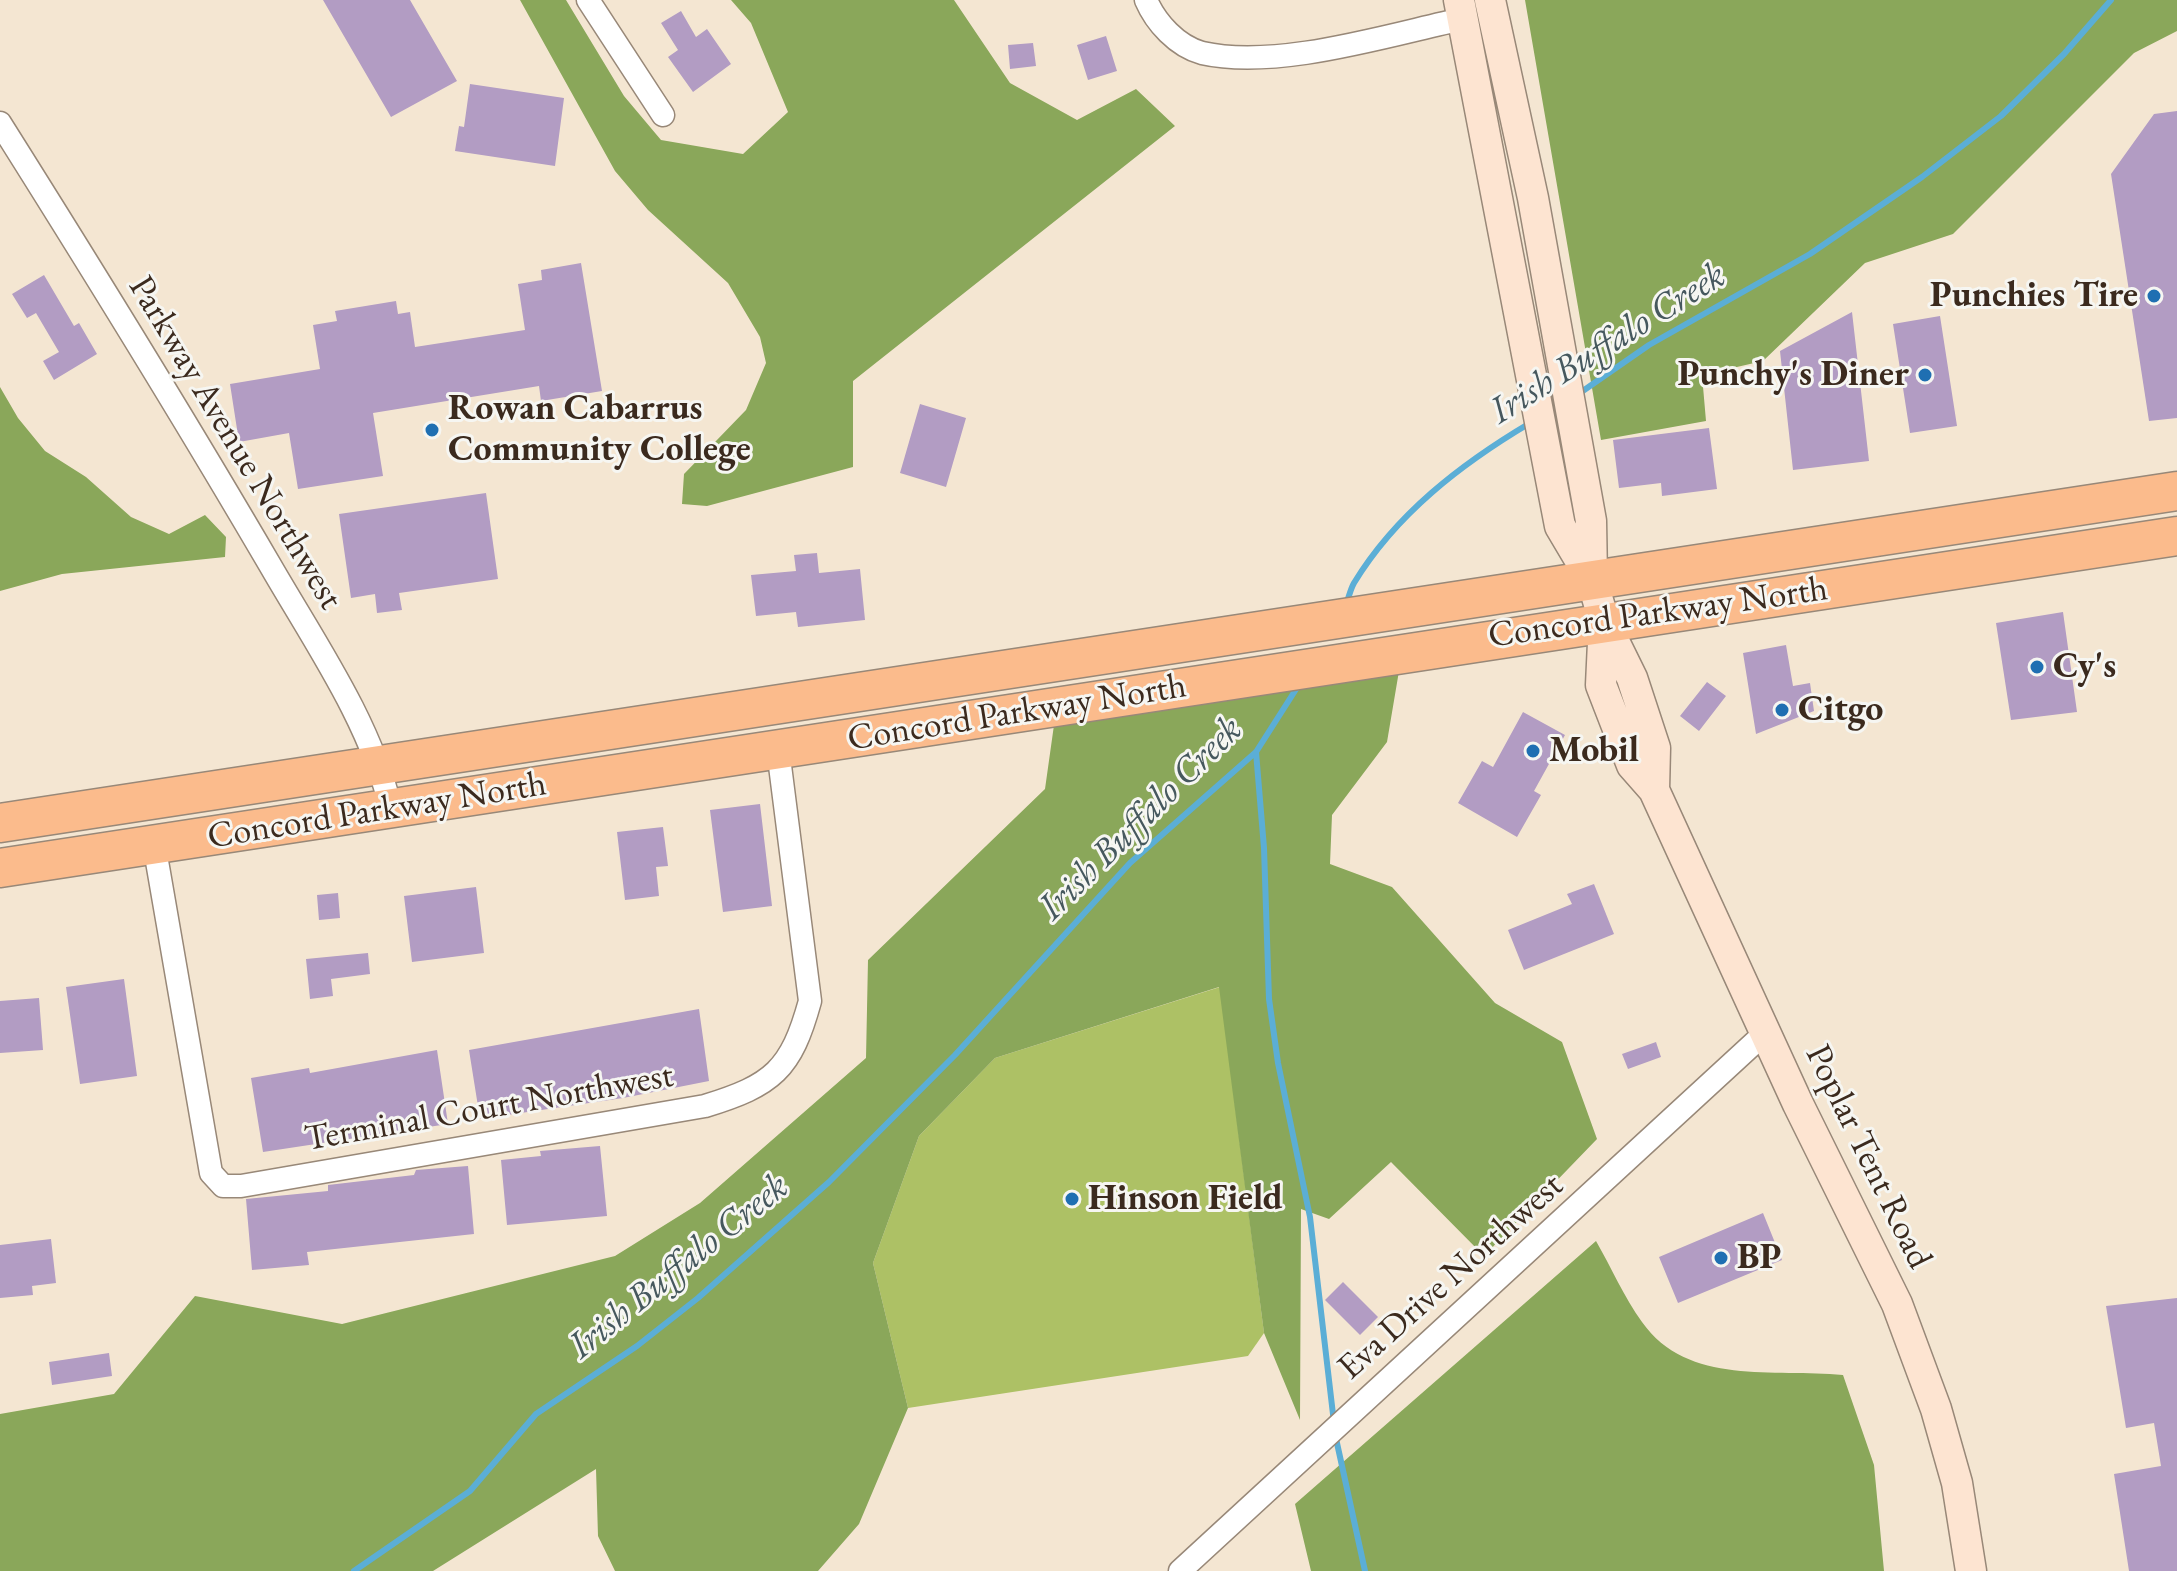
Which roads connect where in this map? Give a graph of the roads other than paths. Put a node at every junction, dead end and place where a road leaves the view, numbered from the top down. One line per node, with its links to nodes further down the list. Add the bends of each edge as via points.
1 (588, 0): 6 (street)
2 (1146, 0): 4 (street, via 1165,30 1202,53 1264,56 1308,52)
3 (1490, 0): 8 (main road, via 1533,198)
4 (1460, 10): 5 (main road)
5 (1471, 67): 8 (main road, via 1492,85); 14 (main road, via 1560,526)
6 (663, 115)
7 (0, 123): 20 (street, Parkway Avenue Northwest, via 201,447)
8 (1543, 272): 14 (main road, via 1591,521)
9 (2177, 491): 10 (highway, Concord Parkway North)
10 (2125, 498): 14 (highway, Concord Parkway North); 15 (highway, via 2094,519 2045,533 1863,563)
11 (2177, 511): 13 (highway, via 2149,519)
12 (2177, 536): 13 (highway, Concord Parkway North)
13 (2128, 543): 15 (highway, Concord Parkway North)
14 (1592, 580): 16 (main road, Poplar Tent Road); 17 (highway, Concord Parkway North)
15 (1799, 592): 16 (highway, Concord Parkway North)
16 (1604, 621): 18 (highway, Concord Parkway North); 25 (main road, Poplar Tent Road, via 1601,685 1632,765 1654,790)
17 (1164, 646): 18 (highway, via 1058,683 850,716 841,725); 20 (highway, Concord Parkway North)
18 (841, 740): 19 (highway, Concord Parkway North)
19 (778, 750): 21 (highway, Concord Parkway North); 23 (street, Terminal Court Northwest, via 810,1001 789,1060 766,1080 705,1106 241,1186 223,1186 211,1173)
20 (381, 767): 21 (street, Parkway Avenue Northwest); 22 (highway, Concord Parkway North)
21 (391, 809): 23 (highway, Concord Parkway North)
22 (0, 823)
23 (154, 844): 24 (highway, Concord Parkway North)
24 (0, 868)
25 (1766, 1032): 26 (street, Eva Drive Northwest); 27 (main road, Poplar Tent Road, via 1897,1304 1957,1483)
26 (1180, 1571)
27 (1971, 1571)

